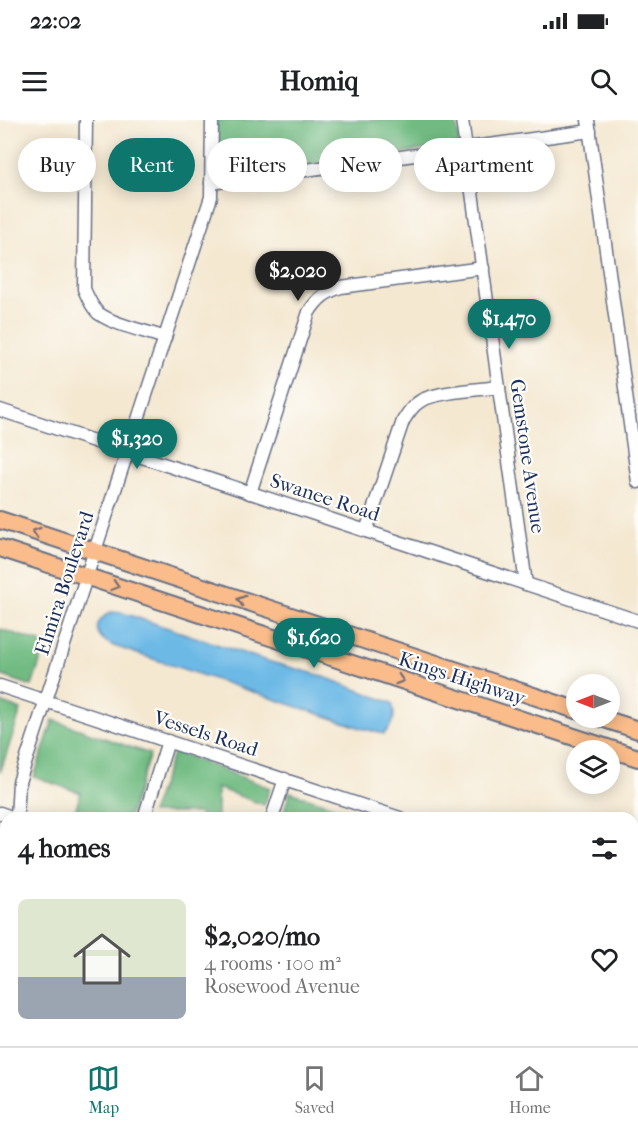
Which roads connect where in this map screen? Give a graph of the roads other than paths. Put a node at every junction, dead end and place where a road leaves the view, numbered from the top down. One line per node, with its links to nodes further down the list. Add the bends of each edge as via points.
1 (86, 120): 13 (street, via 84,288 89,302 110,320)
2 (212, 120): 5 (street, Elmira Boulevard)
3 (462, 120): 6 (street, Gemstone Avenue)
4 (589, 126): 7 (street); 15 (street)
5 (212, 138)
6 (465, 138)
7 (522, 138)
8 (414, 155): 9 (street)
9 (307, 170)
10 (211, 192): 13 (street, Elmira Boulevard)
11 (472, 192): 12 (street, Gemstone Avenue)
12 (483, 268): 14 (street, Gemstone Avenue); 19 (street, via 341,287 317,300 309,312)
13 (165, 338): 17 (street, Elmira Boulevard)
14 (499, 387): 21 (street, via 434,396 410,409 402,421); 25 (street, Gemstone Avenue)
15 (632, 401): 18 (street)
16 (0, 411): 17 (street, Swanee Road)
17 (127, 452): 19 (street, Swanee Road); 23 (street, Elmira Boulevard)
18 (638, 482)
19 (250, 493): 21 (street, Swanee Road)
20 (0, 520): 23 (main road, Kings Highway, one-way to 20)
21 (366, 531): 25 (street, Swanee Road)
22 (0, 548): 24 (main road, Kings Highway)
23 (95, 552): 24 (street, Elmira Boulevard); 29 (main road, Kings Highway, one-way to 23)
24 (87, 576): 28 (street, Elmira Boulevard); 33 (main road, Kings Highway, one-way to 33)
25 (526, 584): 26 (street, Swanee Road)
26 (638, 621)
27 (0, 686): 28 (street, Vessels Road)
28 (46, 701): 32 (street, Vessels Road); 35 (street, Elmira Boulevard, via 19,782)
29 (566, 707)
30 (620, 724): 31 (main road)
31 (638, 730)
32 (168, 741): 34 (street, Vessels Road); 36 (street)
33 (638, 758)
34 (285, 779): 37 (street); 38 (street, Vessels Road)
35 (16, 812)
36 (146, 812)
37 (274, 812)
38 (382, 812)

